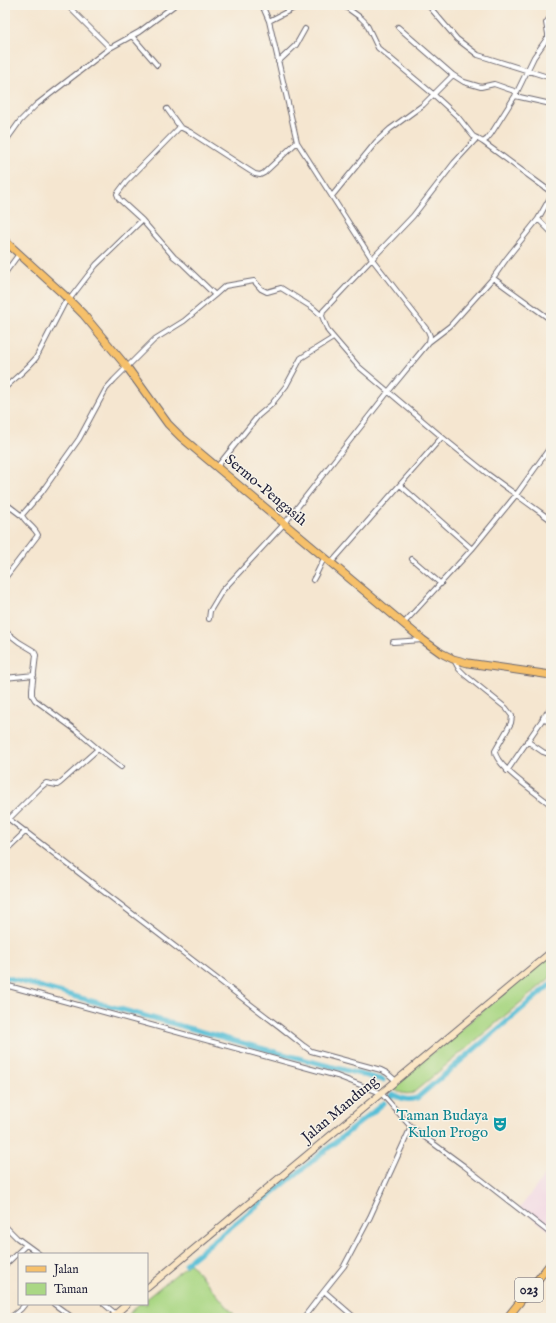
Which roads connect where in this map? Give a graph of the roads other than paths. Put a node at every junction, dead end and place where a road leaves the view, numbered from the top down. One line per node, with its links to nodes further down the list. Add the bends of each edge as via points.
1 (67, 5): 12 (street)
2 (175, 5): 11 (street)
3 (262, 5): 8 (street)
4 (300, 5): 8 (street)
5 (343, 5): 18 (street, via 366,23 378,48)
6 (428, 5): 15 (street, via 457,39 478,55)
7 (551, 16): 15 (street, via 546,23 548,37)
8 (269, 21): 13 (street)
9 (398, 27): 16 (street)
10 (305, 29): 13 (street, via 296,45)
11 (132, 36): 12 (street); 14 (street)
12 (110, 48): 24 (street, via 27,113)
13 (278, 62): 25 (street)
14 (157, 66)
15 (527, 70): 17 (street); 19 (street)
16 (452, 75): 18 (street); 19 (street, via 471,85 480,87 494,84)
17 (551, 78)
18 (433, 94): 23 (street); 28 (street, via 376,142)
19 (516, 94): 20 (street); 26 (street, via 492,134)
20 (551, 104)
21 (167, 108): 22 (street)
22 (180, 128): 25 (street, via 260,175); 31 (street, via 117,194 118,199)
23 (477, 138): 26 (street); 35 (street, via 413,216)
24 (5, 142)
25 (297, 142): 28 (street)
26 (483, 142): 27 (street)
27 (551, 192)
28 (332, 196): 35 (street)
29 (551, 196): 30 (street)
30 (538, 219): 32 (street); 37 (street)
31 (142, 220): 38 (street, via 171,254); 39 (street, via 96,265)
32 (551, 232)
33 (5, 242): 34 (main road, Sermo-Pengasih)
34 (16, 252): 36 (street); 39 (main road, Sermo-Pengasih)
35 (372, 259): 40 (street, via 323,311); 42 (street)
36 (5, 273)
37 (493, 278): 41 (street); 44 (street, via 450,326)
38 (215, 295): 40 (street, via 225,286 254,281 267,292 281,288); 46 (street, via 184,321 155,339)
39 (69, 300): 46 (main road, Sermo-Pengasih); 47 (street, via 61,308 36,358)
40 (322, 316): 43 (street)
41 (551, 320)
42 (429, 334): 44 (street); 45 (street)
43 (333, 338): 48 (street, via 358,366); 51 (street, via 301,358 286,386)
44 (434, 338): 45 (street)
45 (429, 342): 48 (street)
46 (127, 367): 51 (main road, Sermo-Pengasih, via 168,424); 55 (street, via 106,389 79,439)
47 (5, 388)
48 (388, 392): 49 (street); 57 (street)
49 (442, 437): 52 (street); 53 (street)
50 (551, 446): 53 (street)
51 (217, 467): 57 (main road, Sermo-Pengasih)
52 (400, 486): 58 (street); 61 (street)
53 (516, 494): 56 (street); 58 (street)
54 (5, 503): 55 (street)
55 (22, 516): 62 (street, via 38,535)
56 (551, 520)
57 (286, 523): 59 (main road, Sermo-Pengasih); 65 (street, via 222,591 210,611)
58 (472, 549): 64 (street)
59 (325, 557): 61 (main road, Sermo-Pengasih); 63 (street)
60 (412, 559): 64 (street)
61 (332, 562): 66 (main road, Sermo-Pengasih)
62 (5, 578)
63 (314, 580)
64 (440, 584): 66 (street)
65 (209, 619)
66 (404, 623): 68 (main road, Sermo-Pengasih)
67 (5, 630): 71 (street, via 34,651)
68 (423, 640): 69 (street); 70 (main road, Sermo-Pengasih)
69 (393, 642)
70 (453, 659): 72 (main road, Sermo-Pengasih); 81 (street, via 459,670 506,708 512,716 511,723 495,751 498,761)
71 (34, 675): 73 (street); 78 (street, via 32,695 35,700)
72 (551, 675)
73 (5, 678)
74 (551, 707): 75 (street)
75 (543, 717): 76 (street); 77 (street)
76 (551, 725)
77 (527, 741): 79 (street); 81 (street)
78 (98, 749): 80 (street); 84 (street, via 60,783 46,783)
79 (551, 755)
80 (121, 767)
81 (507, 771): 82 (street)
82 (551, 805)
83 (5, 816): 84 (street)
84 (10, 819): 85 (street)
85 (26, 831): 86 (street); 89 (street, via 304,1046 318,1053 381,1070)
86 (5, 851)
87 (551, 952): 89 (main road, Jalan Mandung)
88 (5, 985): 90 (street, via 337,1076)
89 (395, 1080): 90 (main road, Jalan Mandung)
90 (381, 1093): 91 (street); 98 (main road, Jalan Mandung)
91 (411, 1127): 93 (street); 99 (street, via 370,1217 344,1266)
92 (5, 1226): 94 (street)
93 (551, 1234)
94 (26, 1245): 95 (street); 97 (street)
95 (37, 1253)
96 (551, 1263): 106 (main road, 023)
97 (5, 1265)
98 (148, 1287)
99 (324, 1291): 105 (street); 109 (street)
100 (24, 1305): 107 (street)
101 (55, 1305): 108 (street)
102 (105, 1305): 104 (street)
103 (126, 1305): 104 (main road)
104 (113, 1316)
105 (304, 1317)
106 (510, 1317)
107 (10, 1318)
108 (73, 1318)
109 (355, 1318)

